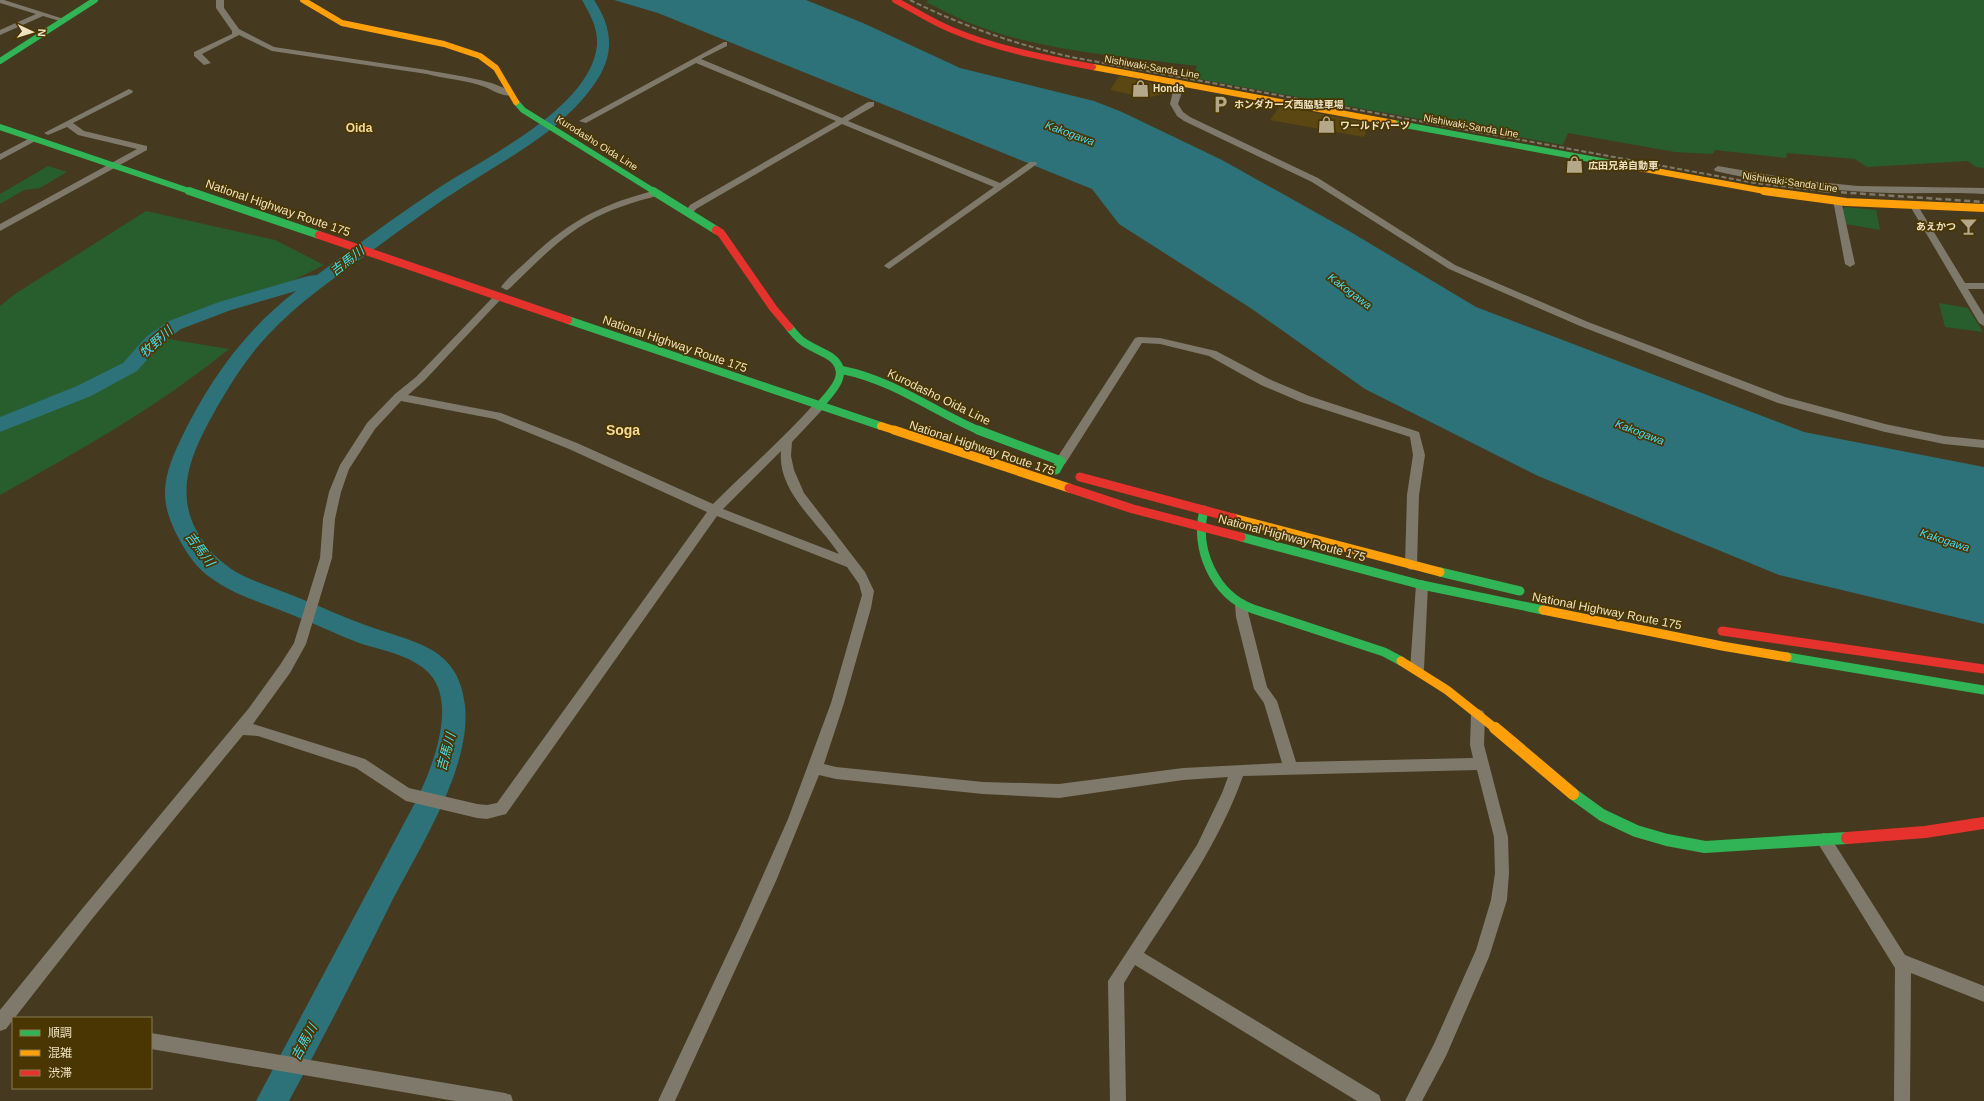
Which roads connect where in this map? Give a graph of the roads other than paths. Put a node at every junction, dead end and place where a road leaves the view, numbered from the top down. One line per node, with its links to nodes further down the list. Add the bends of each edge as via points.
1 (95, 0): 7 (main road)
2 (220, 0): 8 (street, via 220,8)
3 (303, 0): 16 (main road, Kurodasho Oida Line, via 341,22 379,33 436,42 471,52 492,64 507,86)
4 (895, 0): 14 (main road, Nishiwaki-Sanda Line, via 933,21 1003,48 1063,62)
5 (0, 1): 6 (street)
6 (42, 14): 7 (street); 9 (street)
7 (63, 20): 12 (main road)
8 (236, 31): 13 (street, via 235,35 197,54); 16 (street, via 272,49 475,80)
9 (0, 33)
10 (724, 44): 11 (street)
11 (696, 60): 18 (street); 19 (street)
12 (0, 61)
13 (206, 63)
14 (1181, 83): 30 (main road, Nishiwaki-Sanda Line, via 1769,192); 47 (street, via 1174,104 1180,114 1187,119 1315,180 1452,267 1584,324 1782,400 1885,428 1944,440)
15 (129, 91): 20 (street)
16 (509, 94): 29 (main road, Kurodasho Oida Line, via 523,110)
17 (871, 104): 19 (street)
18 (584, 121)
19 (842, 121): 27 (street); 33 (street, via 693,207)
20 (67, 123): 22 (street); 34 (street, via 81,133 144,148)
21 (0, 127): 23 (main road, National Highway Route 175)
22 (44, 132): 35 (main road, National Highway Route 175)
23 (35, 139): 24 (street); 41 (main road, National Highway Route 175)
24 (0, 157)
25 (1033, 164): 27 (street)
26 (1718, 169): 28 (street, via 1794,183 1839,187 1911,191)
27 (1001, 187): 37 (street)
28 (1984, 191)
29 (657, 193): 33 (main road, Kurodasho Oida Line); 40 (street, via 618,204 577,225 563,234)
30 (1837, 200): 31 (main road, Nishiwaki-Sanda Line); 36 (street)
31 (1914, 206): 32 (main road, Nishiwaki-Sanda Line); 38 (street)
32 (1984, 208)
33 (689, 212): 43 (main road, Kurodasho Oida Line, via 721,233 766,298 802,340 836,360)
34 (0, 227)
35 (340, 232)
36 (1850, 264)
37 (889, 266)
38 (1962, 286): 39 (street); 42 (street)
39 (1984, 286)
40 (506, 287)
41 (499, 296): 44 (street); 45 (main road, National Highway Route 175)
42 (1984, 323)
43 (842, 370): 45 (main road, via 841,377); 48 (main road, Kurodasho Oida Line, via 856,370)
44 (400, 397): 49 (street, via 497,416 573,446); 62 (street, via 371,426 344,468 329,519 326,558 302,636 285,669)
45 (819, 406): 46 (street); 51 (main road, National Highway Route 175, via 1133,509)
46 (787, 441): 49 (street, via 771,453); 52 (street, via 787,467 801,498)
47 (1984, 444)
48 (1060, 469): 50 (main road, National Highway Route 175); 53 (street, via 1139,340 1160,341 1212,353 1265,382 1305,399 1415,435 1419,455 1413,495)
49 (715, 510): 52 (street); 62 (street, via 501,809 477,811 406,794 360,763 258,730)
50 (1204, 510): 51 (main road); 53 (main road, National Highway Route 175)
51 (1199, 526): 54 (main road, National Highway Route 175); 56 (main road, via 1209,564 1227,591)
52 (852, 564): 65 (street, via 860,573 868,592 845,680)
53 (1411, 565): 55 (main road, National Highway Route 175)
54 (1422, 585): 58 (street); 60 (main road, National Highway Route 175, via 1722,646)
55 (1529, 593)
56 (1241, 604): 58 (main road, via 1384,652); 64 (street, via 1242,617 1261,689 1270,701)
57 (1716, 630): 59 (main road)
58 (1417, 669): 61 (main road)
59 (1984, 669)
60 (1984, 690)
61 (1478, 715): 63 (street, via 1477,745); 68 (main road, via 1558,783 1602,815 1636,831 1705,847)
62 (241, 729): 72 (street, via 87,914)
63 (1482, 764): 64 (street); 78 (street, via 1501,837 1502,873 1499,900 1483,951 1440,1050)
64 (1290, 767): 66 (street)
65 (816, 768): 66 (street, via 836,773 983,788 1059,791 1183,774); 75 (street, via 757,905)
66 (1238, 770): 69 (street, via 1229,795 1202,850)
67 (1984, 823): 68 (main road, via 1925,832)
68 (1824, 840): 70 (street)
69 (1133, 955): 76 (street, via 1116,981); 77 (street)
70 (1900, 961): 71 (street); 79 (street, via 1903,966)
71 (1984, 994)
72 (5, 1018)
73 (152, 1041): 74 (street)
74 (505, 1101)
75 (666, 1101)
76 (1118, 1101)
77 (1373, 1101)
78 (1413, 1101)
79 (1902, 1101)

